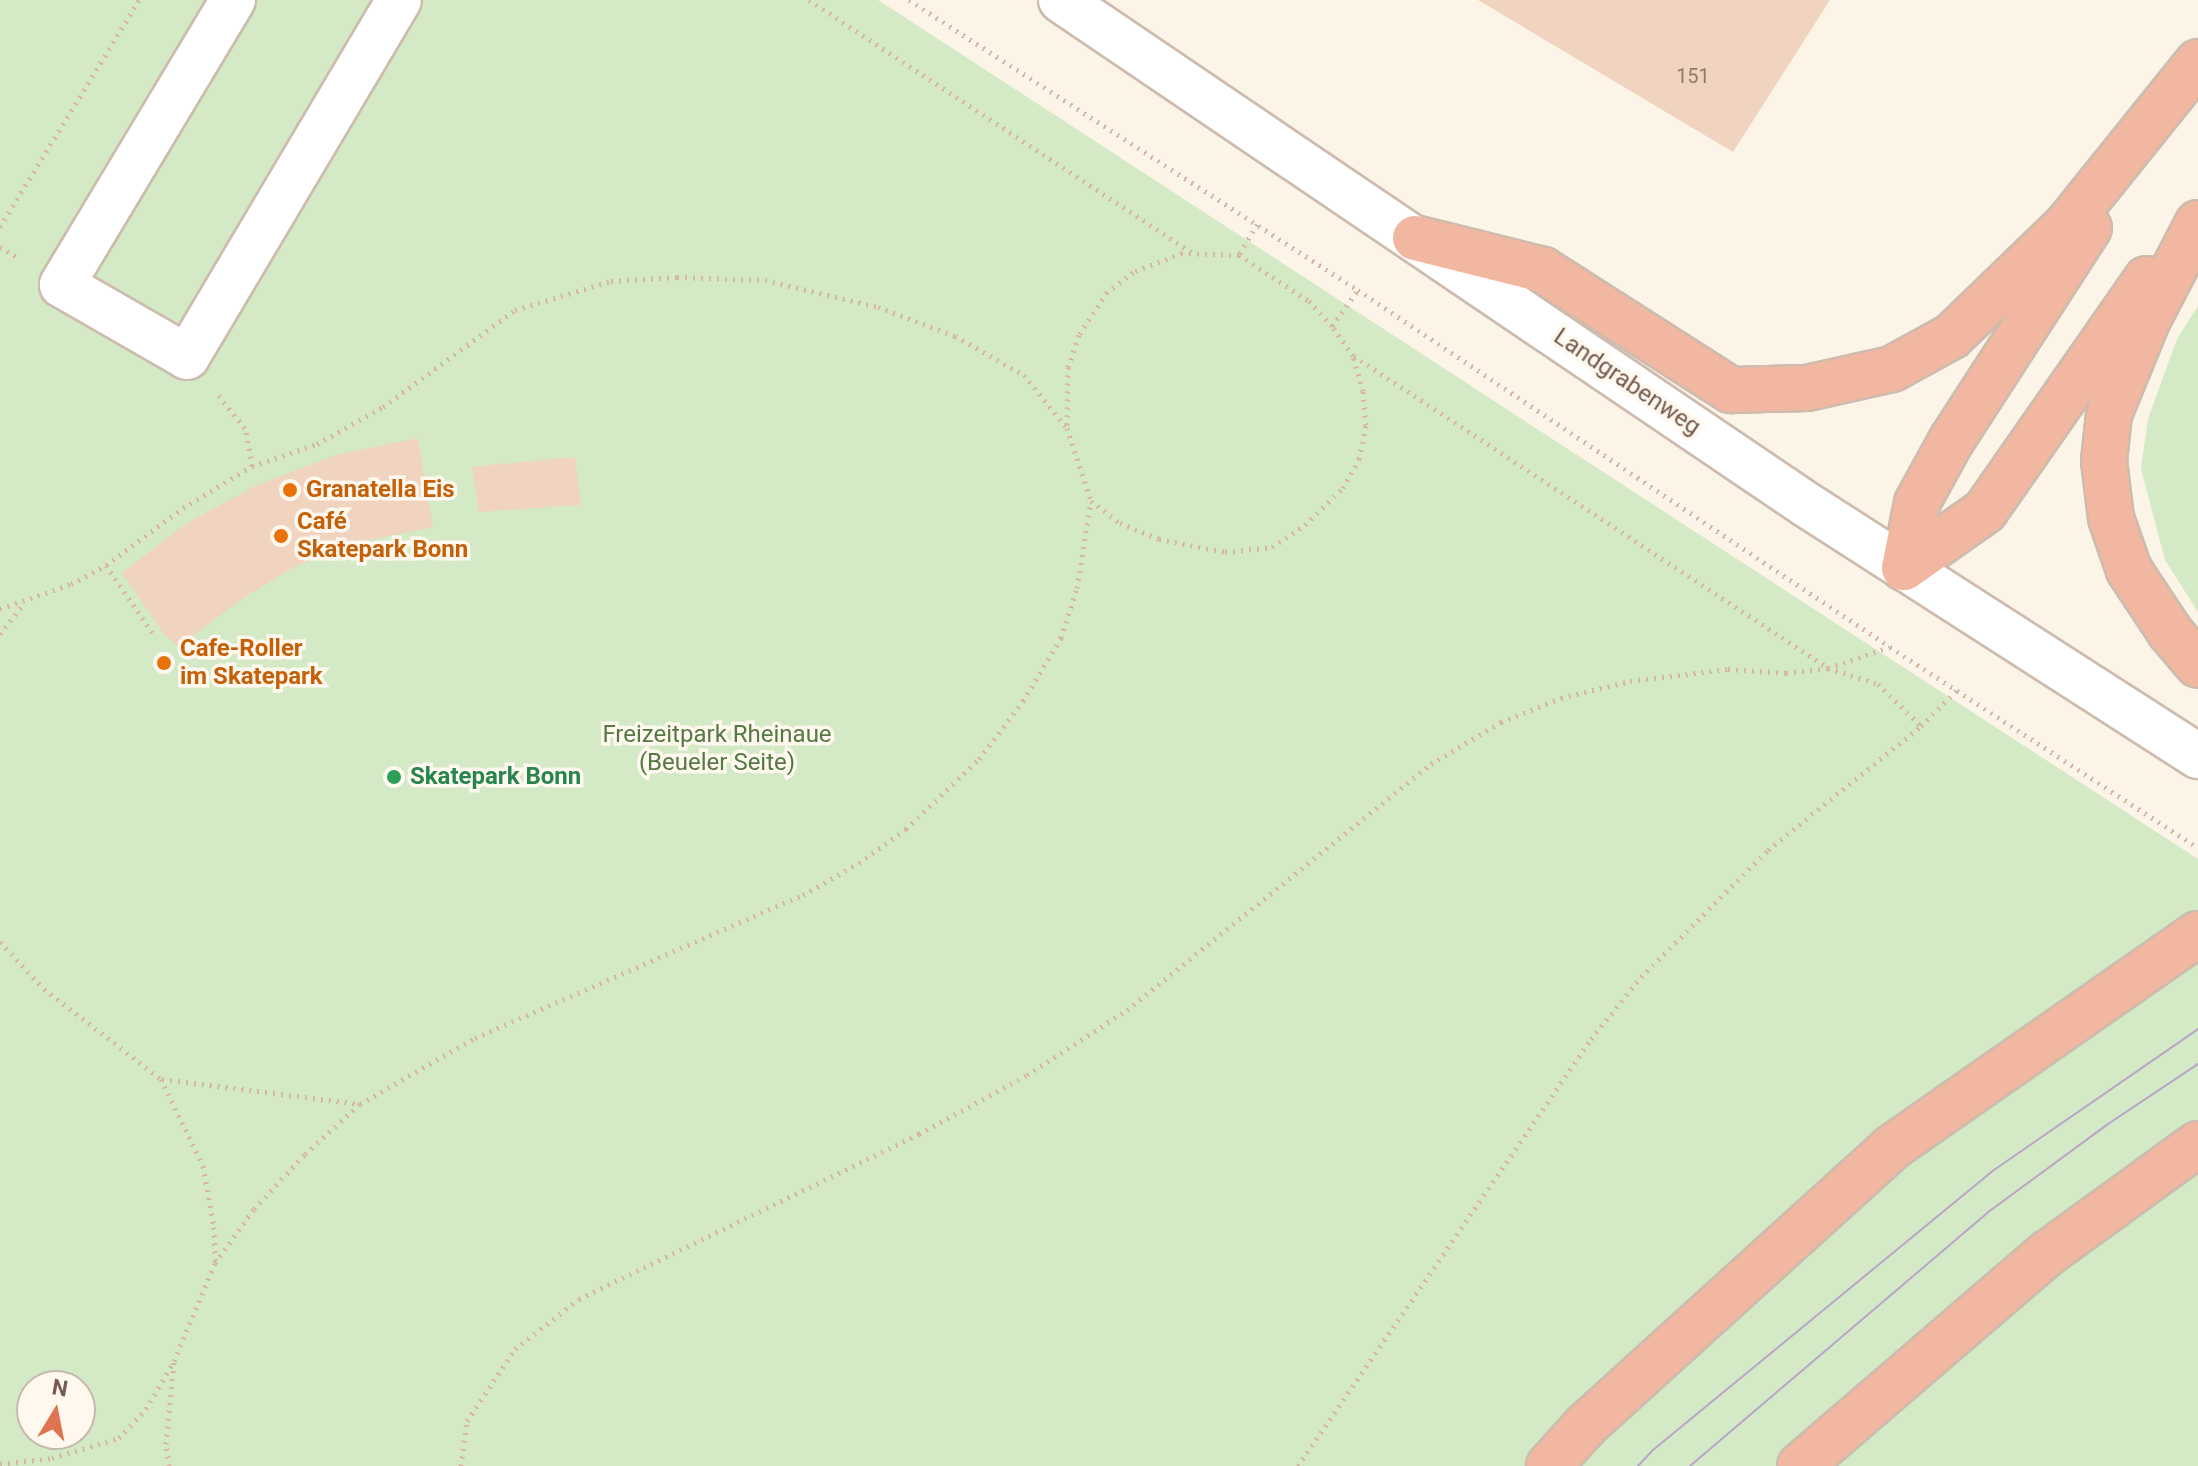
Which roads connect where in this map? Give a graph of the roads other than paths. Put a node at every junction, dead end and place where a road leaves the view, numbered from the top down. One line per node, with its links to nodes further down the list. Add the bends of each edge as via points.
1 (233, 0): 2 (street, via 62,285 187,357)
2 (399, 0)
3 (1061, 0): 7 (street, Landgrabenweg)
4 (2198, 62): 7 (highway, via 2067,225 1952,336 1892,369 1807,388 1731,390 1543,270); 8 (highway, via 1951,441 1917,503)
5 (2198, 208): 8 (highway, via 1985,511)
6 (2198, 223): 9 (highway, via 2148,319 2109,414 2104,461 2111,518 2129,570)
7 (1415, 238): 8 (street, Landgrabenweg)
8 (1904, 568): 10 (street, Landgrabenweg)
9 (2198, 665)
10 (2198, 756)
11 (2188, 944): 13 (highway, via 1891,1148 1586,1425)
12 (2198, 1144): 14 (highway, via 2048,1253)
13 (1549, 1466)
14 (1800, 1466)

